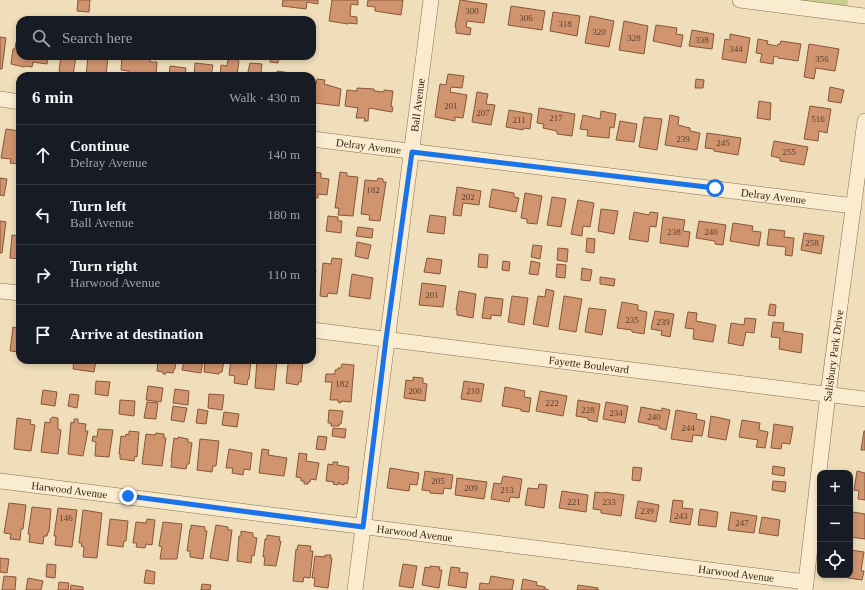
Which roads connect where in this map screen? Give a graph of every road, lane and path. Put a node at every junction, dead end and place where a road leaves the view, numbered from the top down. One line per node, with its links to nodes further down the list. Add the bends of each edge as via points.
1 (431, 0): 8 (street, Ball Avenue)
2 (740, 0): 3 (street)
3 (865, 16)
4 (0, 99): 5 (street)
5 (16, 101)
6 (865, 121): 9 (street, Salisbury Park Drive)
7 (316, 140): 8 (street, Delray Avenue)
8 (412, 152): 9 (street, Delray Avenue); 13 (street, Ball Avenue)
9 (854, 206): 14 (street, Salisbury Park Drive)
10 (0, 291): 11 (street)
11 (16, 293)
12 (316, 330): 13 (street, Fayette Boulevard)
13 (386, 339): 14 (street, Fayette Boulevard); 17 (street, Ball Avenue)
14 (828, 394): 15 (street, Fayette Boulevard); 18 (street, Salisbury Park Drive)
15 (865, 399)
16 (0, 481): 17 (street, Harwood Avenue)
17 (363, 527): 18 (street, Harwood Avenue); 19 (street, Ball Avenue)
18 (805, 586)
19 (354, 590)

